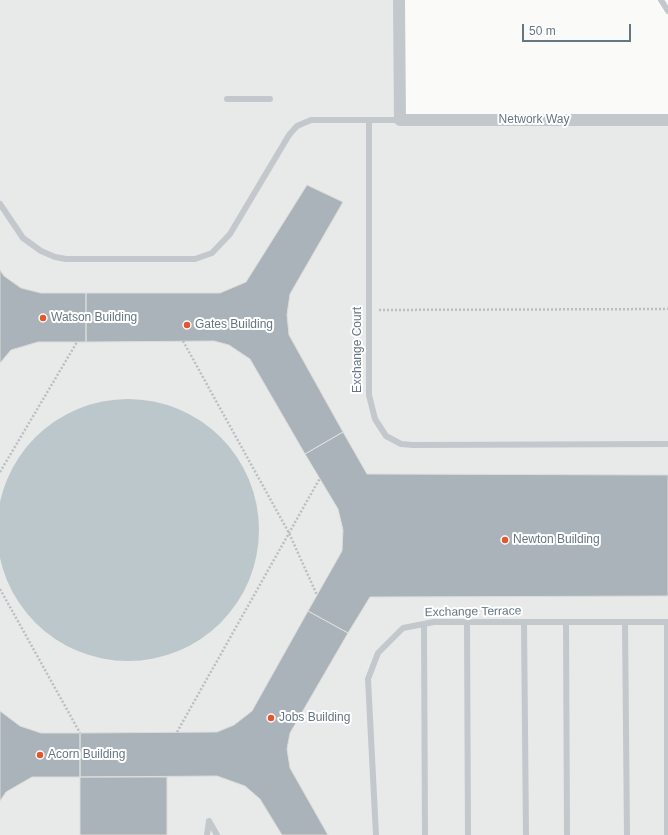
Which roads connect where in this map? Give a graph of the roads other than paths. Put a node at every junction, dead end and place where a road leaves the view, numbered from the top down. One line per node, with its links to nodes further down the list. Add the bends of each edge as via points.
1 (399, 0): 7 (street)
2 (661, 0): 3 (lane)
3 (668, 11)
4 (227, 98): 5 (lane)
5 (270, 99)
6 (369, 120): 7 (lane); 9 (lane, via 311,120 298,126 289,135 230,234 216,250 201,258 55,257 23,238); 10 (lane, Exchange Court, via 370,403 378,425 386,436 395,442 413,445)
7 (400, 120): 8 (street, Network Way)
8 (668, 120)
9 (0, 204)
10 (668, 444)
11 (467, 622): 12 (lane, Exchange Terrace); 16 (lane, Exchange Terrace); 21 (lane)
12 (524, 622): 13 (lane, Exchange Terrace); 22 (lane)
13 (566, 622): 14 (lane, Exchange Terrace); 23 (lane)
14 (625, 622): 15 (lane, Exchange Terrace); 24 (lane)
15 (668, 622): 25 (lane)
16 (424, 624): 19 (lane, Exchange Terrace, via 403,628 378,653 368,679); 20 (lane)
17 (207, 835): 18 (lane, via 209,821)
18 (217, 835)
19 (376, 835)
20 (425, 835)
21 (468, 835)
22 (526, 835)
23 (567, 835)
24 (627, 835)
25 (667, 835)

